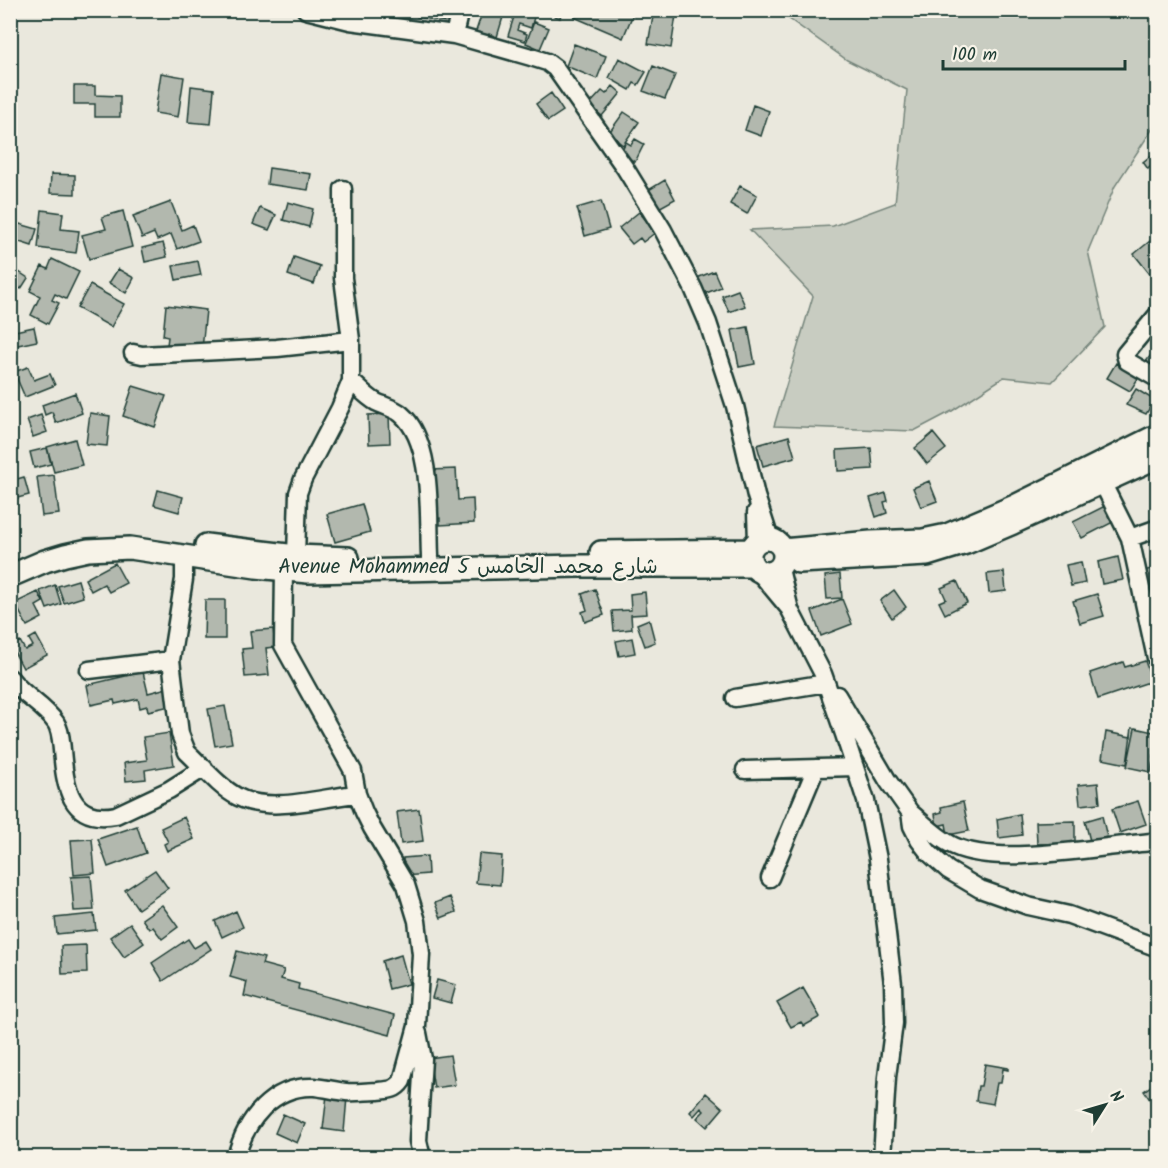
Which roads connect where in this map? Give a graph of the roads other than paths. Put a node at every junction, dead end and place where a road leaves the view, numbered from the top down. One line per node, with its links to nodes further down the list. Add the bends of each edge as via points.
1 (306, 10): 3 (street, via 350,21)
2 (460, 10): 3 (street)
3 (454, 35): 17 (street, via 547,62 564,80 625,168 663,230 708,323 735,406)
4 (343, 189): 6 (street, via 343,278)
5 (1158, 314): 8 (street, via 1125,354 1127,362)
6 (351, 340): 7 (street, via 277,348); 9 (street)
7 (133, 353)
8 (1158, 379)
9 (351, 381): 16 (street, via 375,401 400,413 416,434 426,461); 19 (street, via 298,493)
10 (1158, 435): 17 (main road, Avenue Mohammed 5 شارع محمد الخامس, via 947,535)
11 (1158, 457): 12 (main road, Avenue Mohammed 5 شارع محمد الخامس)
12 (1102, 482): 14 (street); 17 (main road, Avenue Mohammed 5 شارع محمد الخامس, via 1013,523 927,555)
13 (1158, 528): 14 (street)
14 (1130, 538): 21 (street)
15 (184, 556): 19 (main road, Avenue Mohammed 5 شارع محمد الخامس); 20 (main road, Avenue Mohammed 5 شارع محمد الخامس, via 130,548 87,550 45,561); 22 (street)
16 (430, 556): 17 (main road, Avenue Mohammed 5 شارع محمد الخامس, via 686,550); 19 (main road, Avenue Mohammed 5 شارع محمد الخامس, via 325,558)
17 (767, 556): 19 (main road, Avenue Mohammed 5 شارع محمد الخامس, via 579,566 333,572); 25 (street)
18 (10, 561): 19 (main road, Avenue Mohammed 5 شارع محمد الخامس, via 69,540 128,534)
19 (290, 563): 31 (street, via 283,645 353,771)
20 (10, 576)
21 (1156, 658)
22 (171, 660): 23 (street); 28 (street, via 180,734 187,752)
23 (89, 670)
24 (10, 678): 28 (street, via 57,724 68,785 77,808 86,813 116,815)
25 (824, 678): 26 (street); 27 (street); 32 (street)
26 (735, 698)
27 (855, 767): 29 (street); 41 (street, via 878,859 893,984 894,1023)
28 (204, 768): 31 (street, via 223,787 249,802 295,803)
29 (816, 768): 30 (street); 34 (street)
30 (745, 770)
31 (357, 794): 36 (street, via 406,885 417,921 421,954)
32 (910, 812): 33 (street, via 952,846 983,855 1014,856); 35 (street, via 912,826 928,852 948,870 980,889 1069,915)
33 (1152, 842)
34 (770, 878)
35 (1158, 948)
36 (417, 1026): 37 (street, via 423,1059); 38 (street, via 399,1086 348,1093 313,1087 277,1095 253,1119)
37 (418, 1141): 39 (street); 40 (street)
38 (236, 1158)
39 (411, 1158)
40 (422, 1158)
41 (882, 1158)

